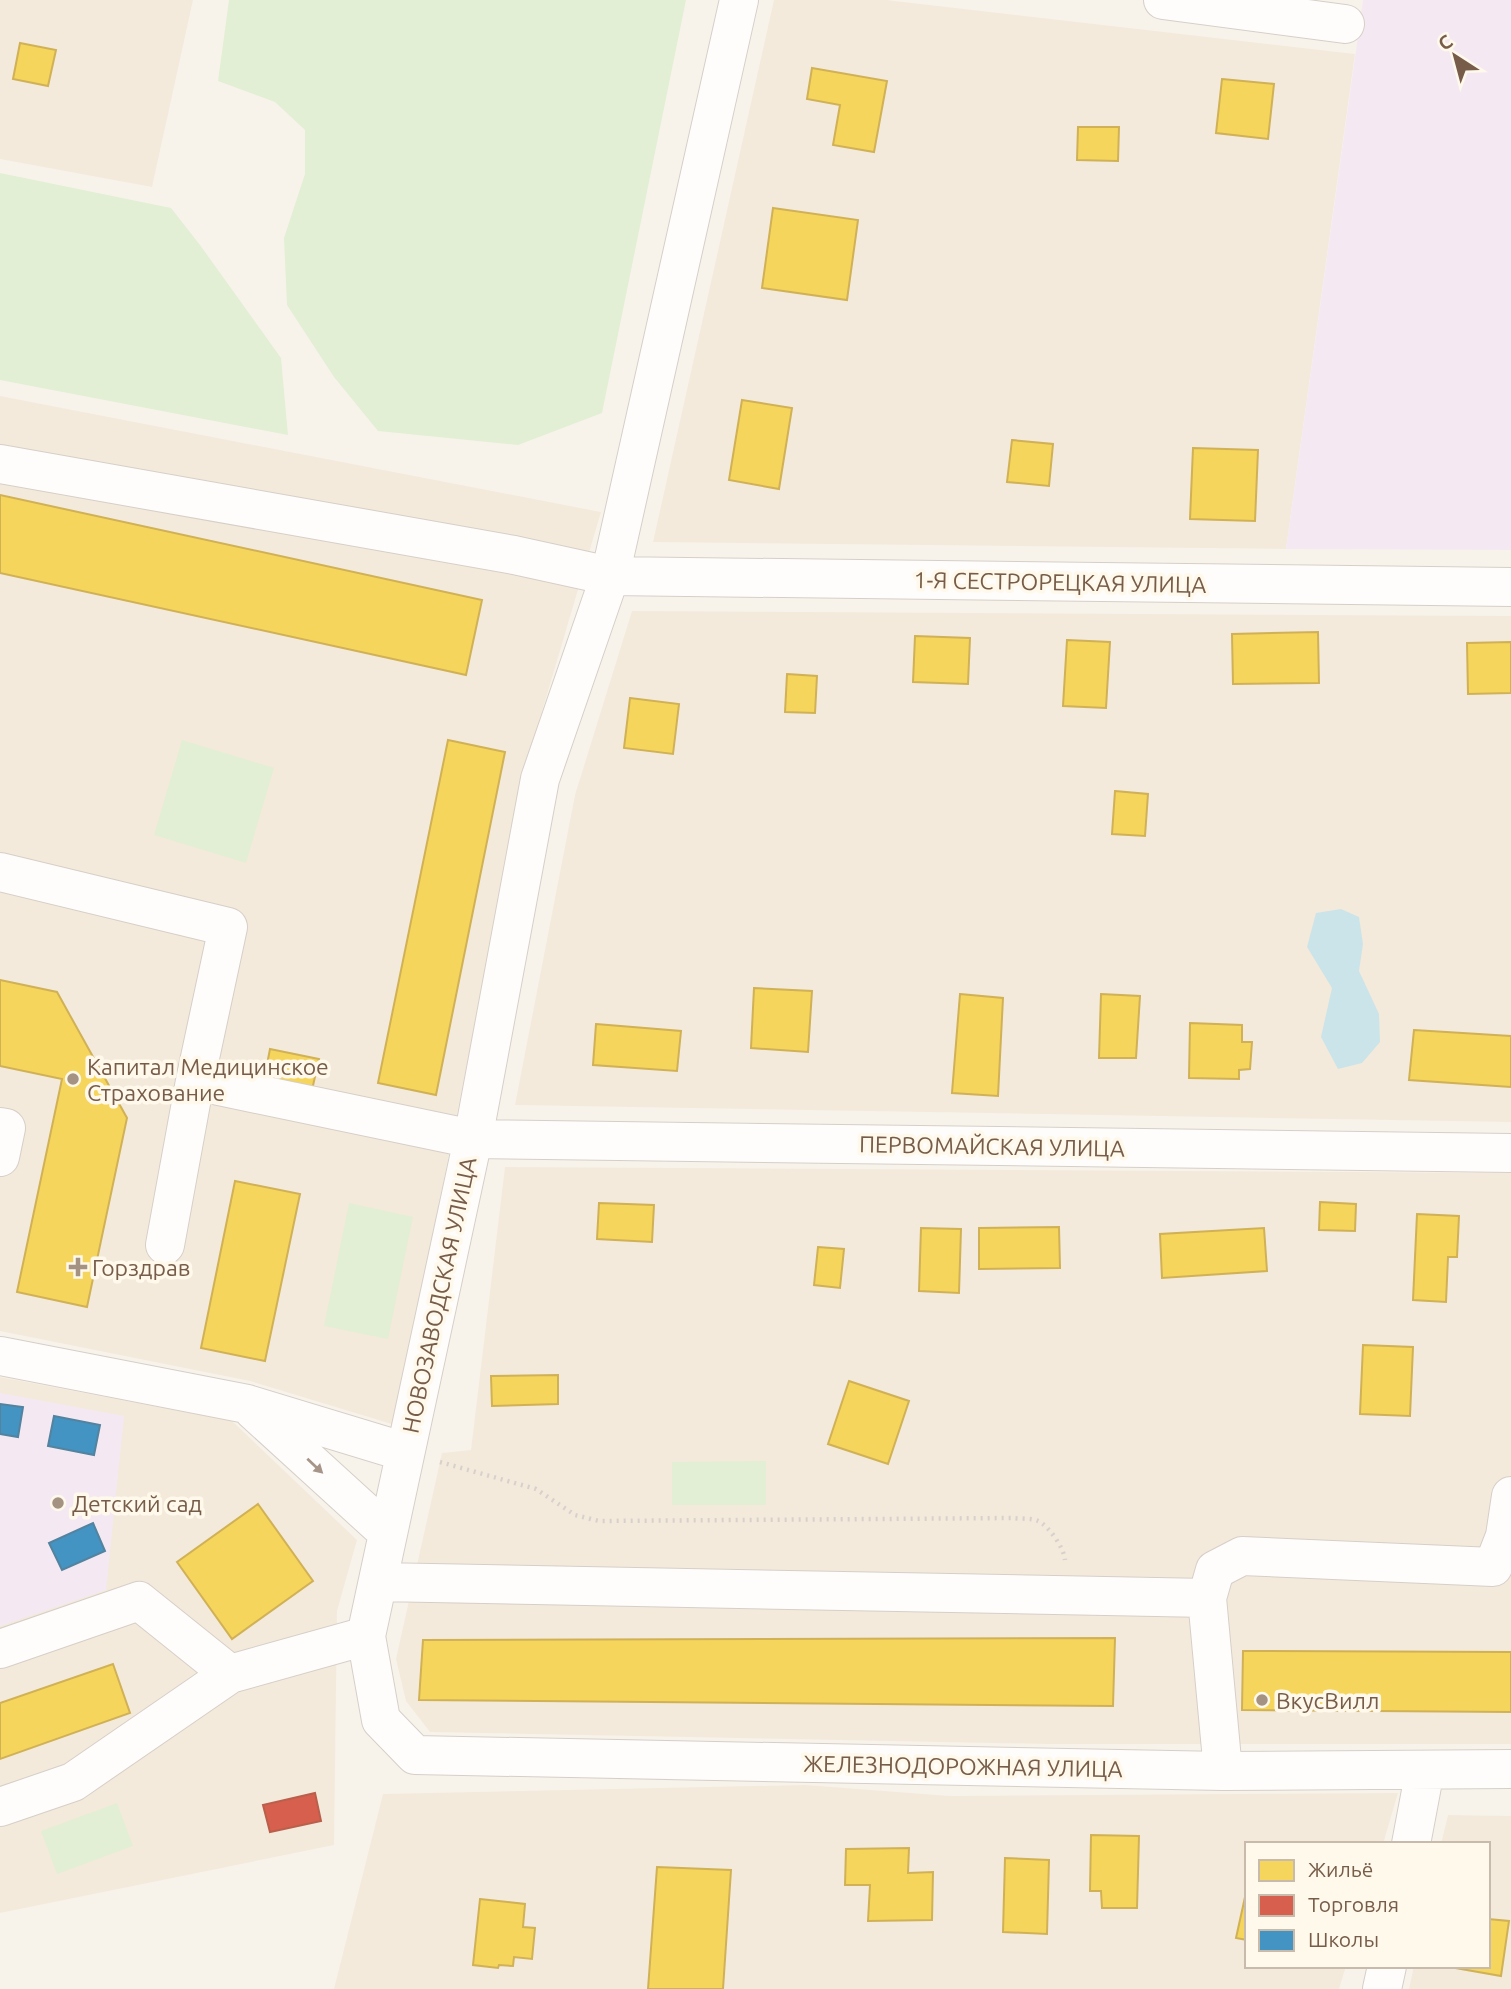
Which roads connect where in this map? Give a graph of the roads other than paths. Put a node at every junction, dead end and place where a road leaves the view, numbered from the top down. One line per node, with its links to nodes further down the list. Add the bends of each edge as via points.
1 (739, 0): 5 (street, НОВОЗАВОДСКАЯ УЛИЦА)
2 (1163, 0): 3 (street)
3 (1345, 24)
4 (0, 464): 5 (street, 1-Я СЕСТРОРЕЦКАЯ УЛИЦА)
5 (610, 576): 6 (street, 1-Я СЕСТРОРЕЦКАЯ УЛИЦА); 10 (street, НОВОЗАВОДСКАЯ УЛИЦА, via 540,779)
6 (1511, 587)
7 (0, 872): 8 (street, via 228,927)
8 (195, 1080): 10 (street, ПЕРВОМАЙСКАЯ УЛИЦА); 13 (street)
9 (0, 1127): 12 (street, via 6,1128)
10 (473, 1139): 11 (street, ПЕРВОМАЙСКАЯ УЛИЦА); 16 (street, НОВОЗАВОДСКАЯ УЛИЦА)
11 (1511, 1153)
12 (0, 1157)
13 (165, 1245)
14 (0, 1356): 15 (street, НОВОЗАВОДСКАЯ УЛИЦА)
15 (247, 1404): 16 (street, НОВОЗАВОДСКАЯ УЛИЦА); 18 (street, one-way to 18)
16 (405, 1451): 18 (street, НОВОЗАВОДСКАЯ УЛИЦА)
17 (1511, 1496): 19 (street)
18 (388, 1533): 20 (street, НОВОЗАВОДСКАЯ УЛИЦА)
19 (1502, 1567): 21 (street, via 1242,1556 1215,1570)
20 (378, 1582): 21 (street); 22 (street, НОВОЗАВОДСКАЯ УЛИЦА)
21 (1207, 1598): 28 (street)
22 (366, 1636): 24 (street); 25 (street, НОВОЗАВОДСКАЯ УЛИЦА, via 381,1720)
23 (0, 1649): 24 (street, via 139,1601)
24 (230, 1674): 29 (street, via 73,1782)
25 (415, 1755): 28 (street, ЖЕЛЕЗНОДОРОЖНАЯ УЛИЦА)
26 (1511, 1769): 27 (street, ЖЕЛЕЗНОДОРОЖНАЯ УЛИЦА)
27 (1425, 1770): 28 (street, ЖЕЛЕЗНОДОРОЖНАЯ УЛИЦА); 30 (street)
28 (1223, 1771)
29 (0, 1807)
30 (1411, 1842)
31 (1387, 1968): 32 (street)
32 (1382, 1989)

